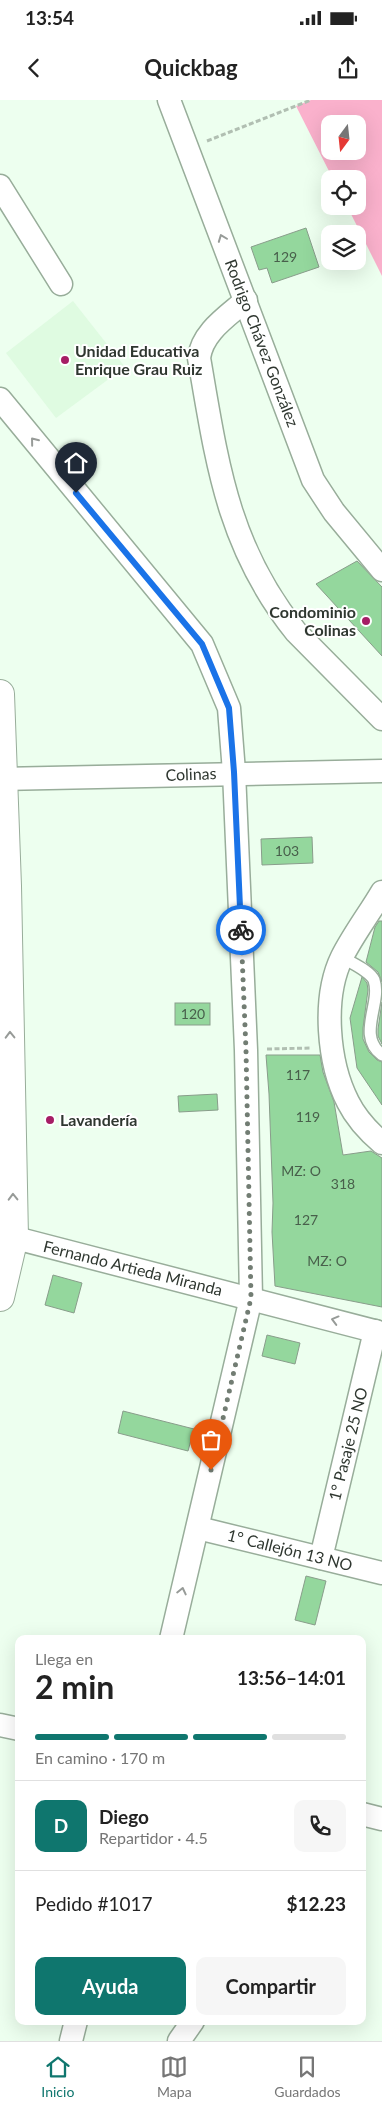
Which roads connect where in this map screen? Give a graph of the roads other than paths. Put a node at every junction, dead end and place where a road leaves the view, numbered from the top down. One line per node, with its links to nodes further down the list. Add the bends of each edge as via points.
1 (169, 100): 4 (street, Rodrigo Chávez González, one-way to 1)
2 (0, 186): 3 (street)
3 (60, 284)
4 (246, 300): 6 (street, Rodrigo Chávez González, via 313,480 334,512); 8 (street, via 211,332 202,345 199,358 217,461 235,524 259,578 285,618)
5 (0, 399): 10 (street, one-way to 5, via 229,708 202,644)
6 (382, 570)
7 (0, 694): 11 (street)
8 (382, 719)
9 (382, 771): 10 (street, Colinas)
10 (234, 772): 11 (street, Colinas); 19 (street, via 246,1050)
11 (1, 779): 12 (street)
12 (3, 886): 17 (street, one-way to 12)
13 (382, 892): 14 (street)
14 (342, 957): 15 (lane, via 374,980 376,996 370,1033 377,1052); 16 (street, via 330,1005 332,1047 349,1104 371,1134)
15 (382, 1055)
16 (382, 1143)
17 (7, 1235): 18 (street); 19 (street, Fernando Artieda Miranda)
18 (0, 1297)
19 (251, 1298): 20 (street, Fernando Artieda Miranda, one-way to 19); 21 (street)
20 (379, 1332): 22 (street, 1° Pasaje 25 NO)
21 (198, 1528): 22 (street, 1° Callejón 13 NO); 24 (street, one-way to 21)
22 (321, 1558): 23 (street, 1° Callejón 13 NO)
23 (382, 1573)
24 (172, 1635)
25 (0, 1725): 26 (street)
26 (15, 1728)
27 (366, 1815): 28 (street)
28 (382, 1819)
29 (75, 2025): 31 (street)
30 (190, 2025): 32 (street)
31 (71, 2041)
32 (179, 2041)

